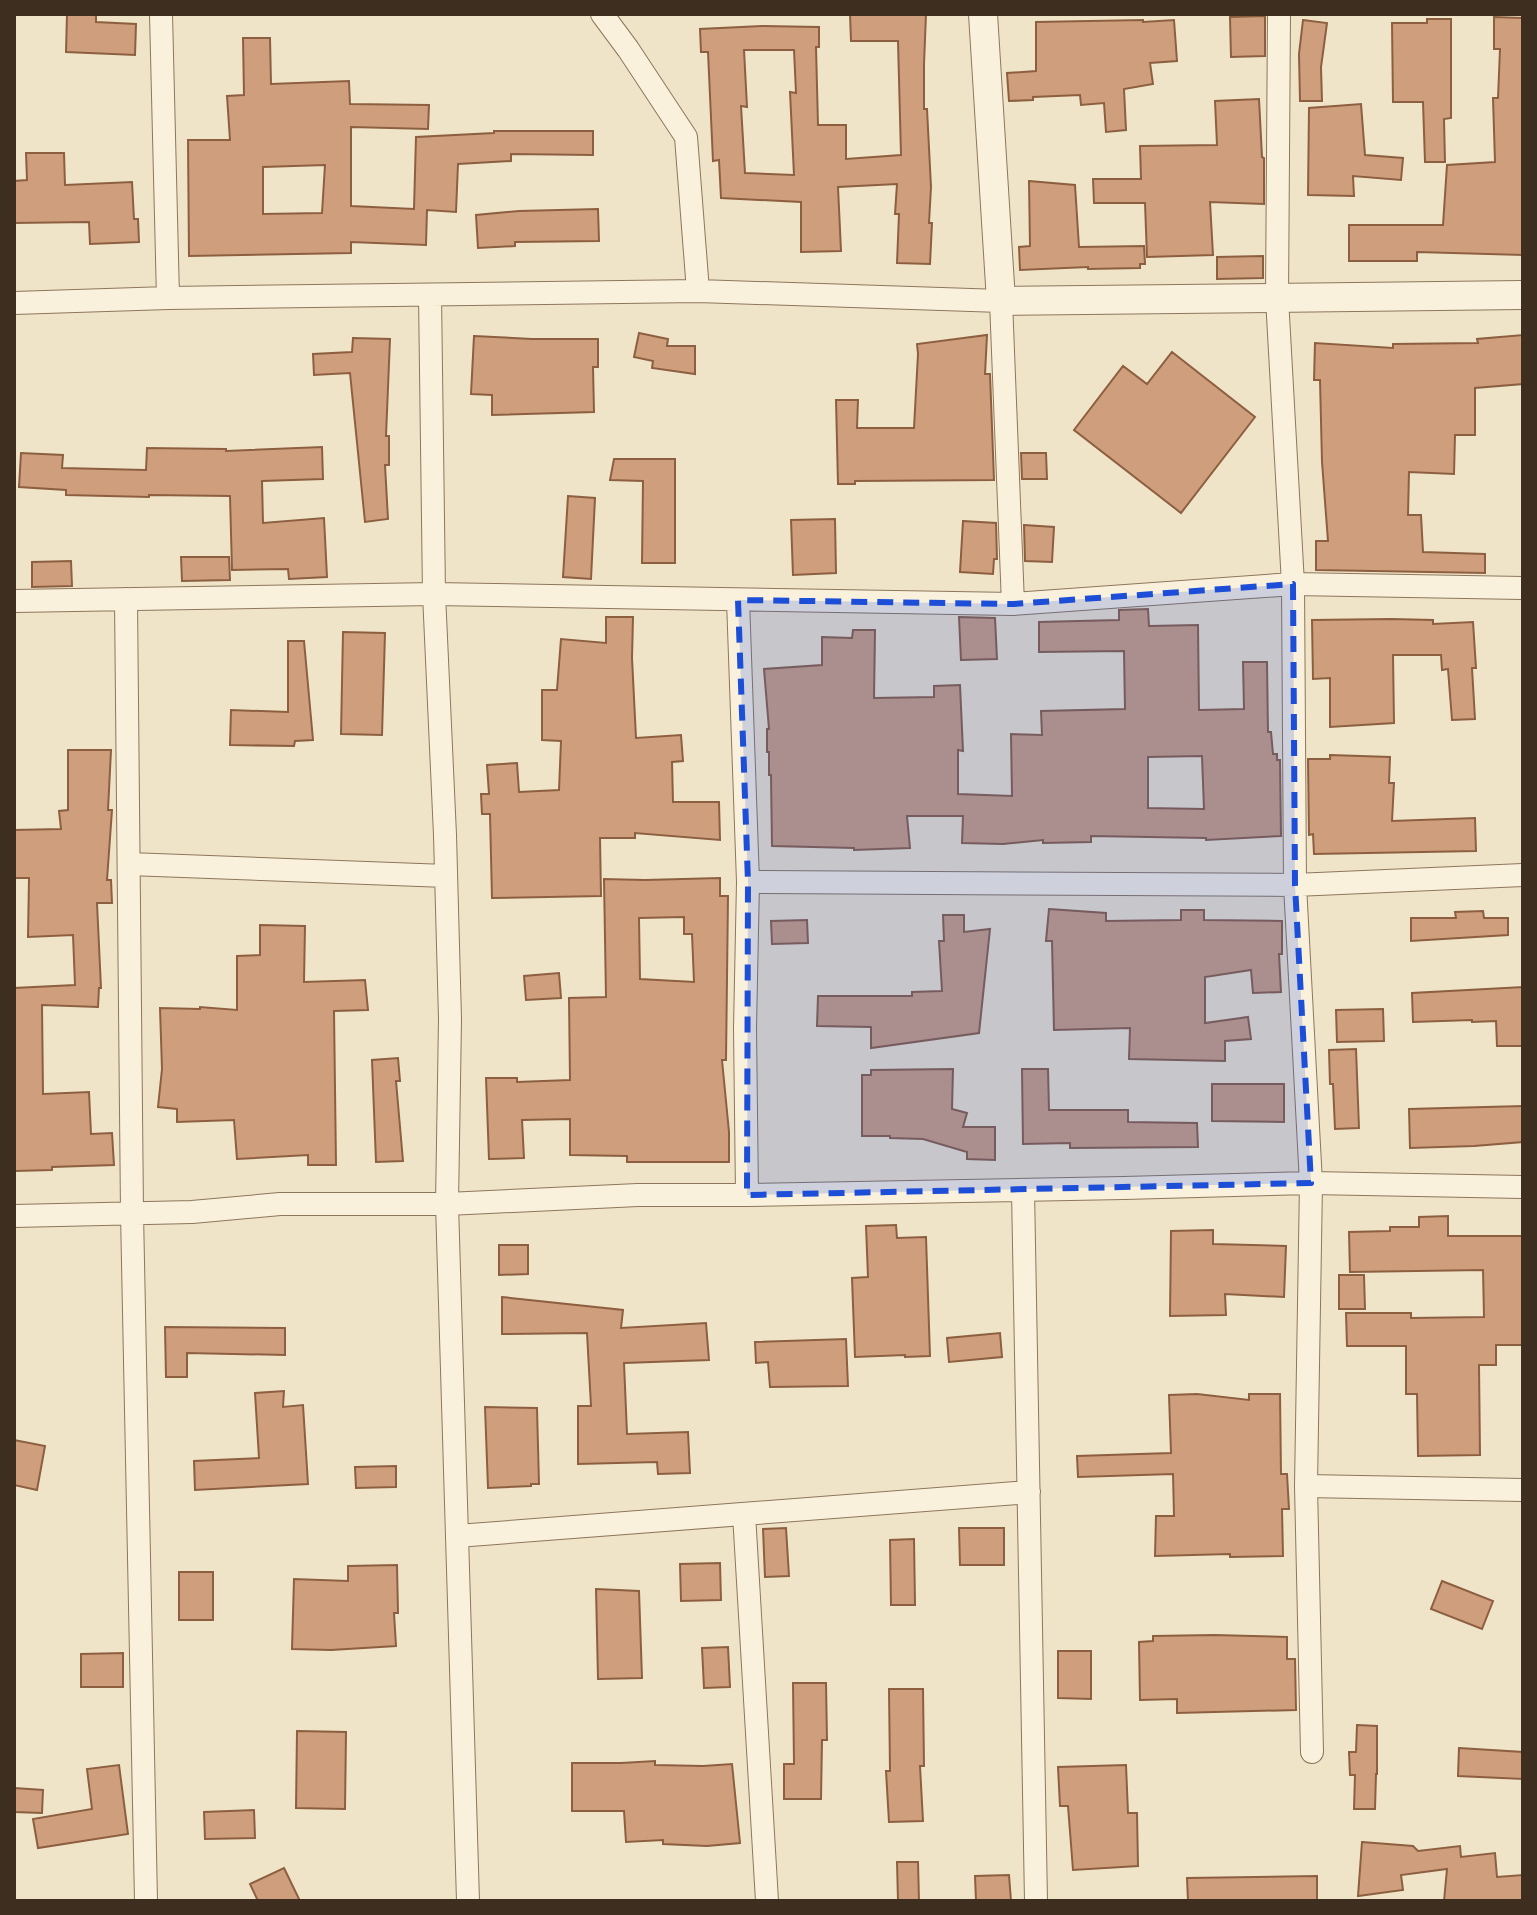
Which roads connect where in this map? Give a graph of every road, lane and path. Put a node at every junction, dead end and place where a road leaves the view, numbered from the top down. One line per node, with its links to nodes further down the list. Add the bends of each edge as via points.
1 (161, 14): 8 (street)
2 (602, 14): 5 (street, via 686,137)
3 (983, 14): 10 (street)
4 (1279, 14): 9 (street)
5 (698, 291): 6 (street); 10 (street)
6 (430, 295): 8 (street); 14 (street)
7 (1523, 295): 9 (street)
8 (168, 298): 11 (street)
9 (1277, 298): 10 (street); 12 (street)
10 (1001, 301): 18 (street)
11 (14, 303)
12 (1293, 584): 13 (street); 18 (street); 23 (street)
13 (1523, 588)
14 (434, 594): 15 (street); 16 (street); 21 (street)
15 (126, 599): 17 (street); 19 (street)
16 (738, 600): 18 (street); 22 (street)
17 (14, 601)
18 (1013, 604)
19 (129, 864): 21 (street); 29 (street)
20 (1523, 875): 23 (street)
21 (446, 876): 28 (street)
22 (748, 882): 23 (street); 27 (street)
23 (1295, 885): 24 (street)
24 (1311, 1183): 25 (street); 26 (street); 31 (street)
25 (1523, 1187)
26 (1023, 1190): 27 (street); 33 (street)
27 (747, 1195): 28 (street)
28 (447, 1204): 29 (street, via 280,1204); 35 (street)
29 (132, 1213): 30 (street); 37 (street)
30 (14, 1216)
31 (1306, 1486): 32 (street); 36 (street)
32 (1523, 1490)
33 (1029, 1492): 34 (street); 40 (street)
34 (744, 1514): 35 (street); 39 (street)
35 (457, 1536): 38 (street)
36 (1312, 1752)
37 (146, 1901)
38 (468, 1901)
39 (767, 1901)
40 (1036, 1901)

